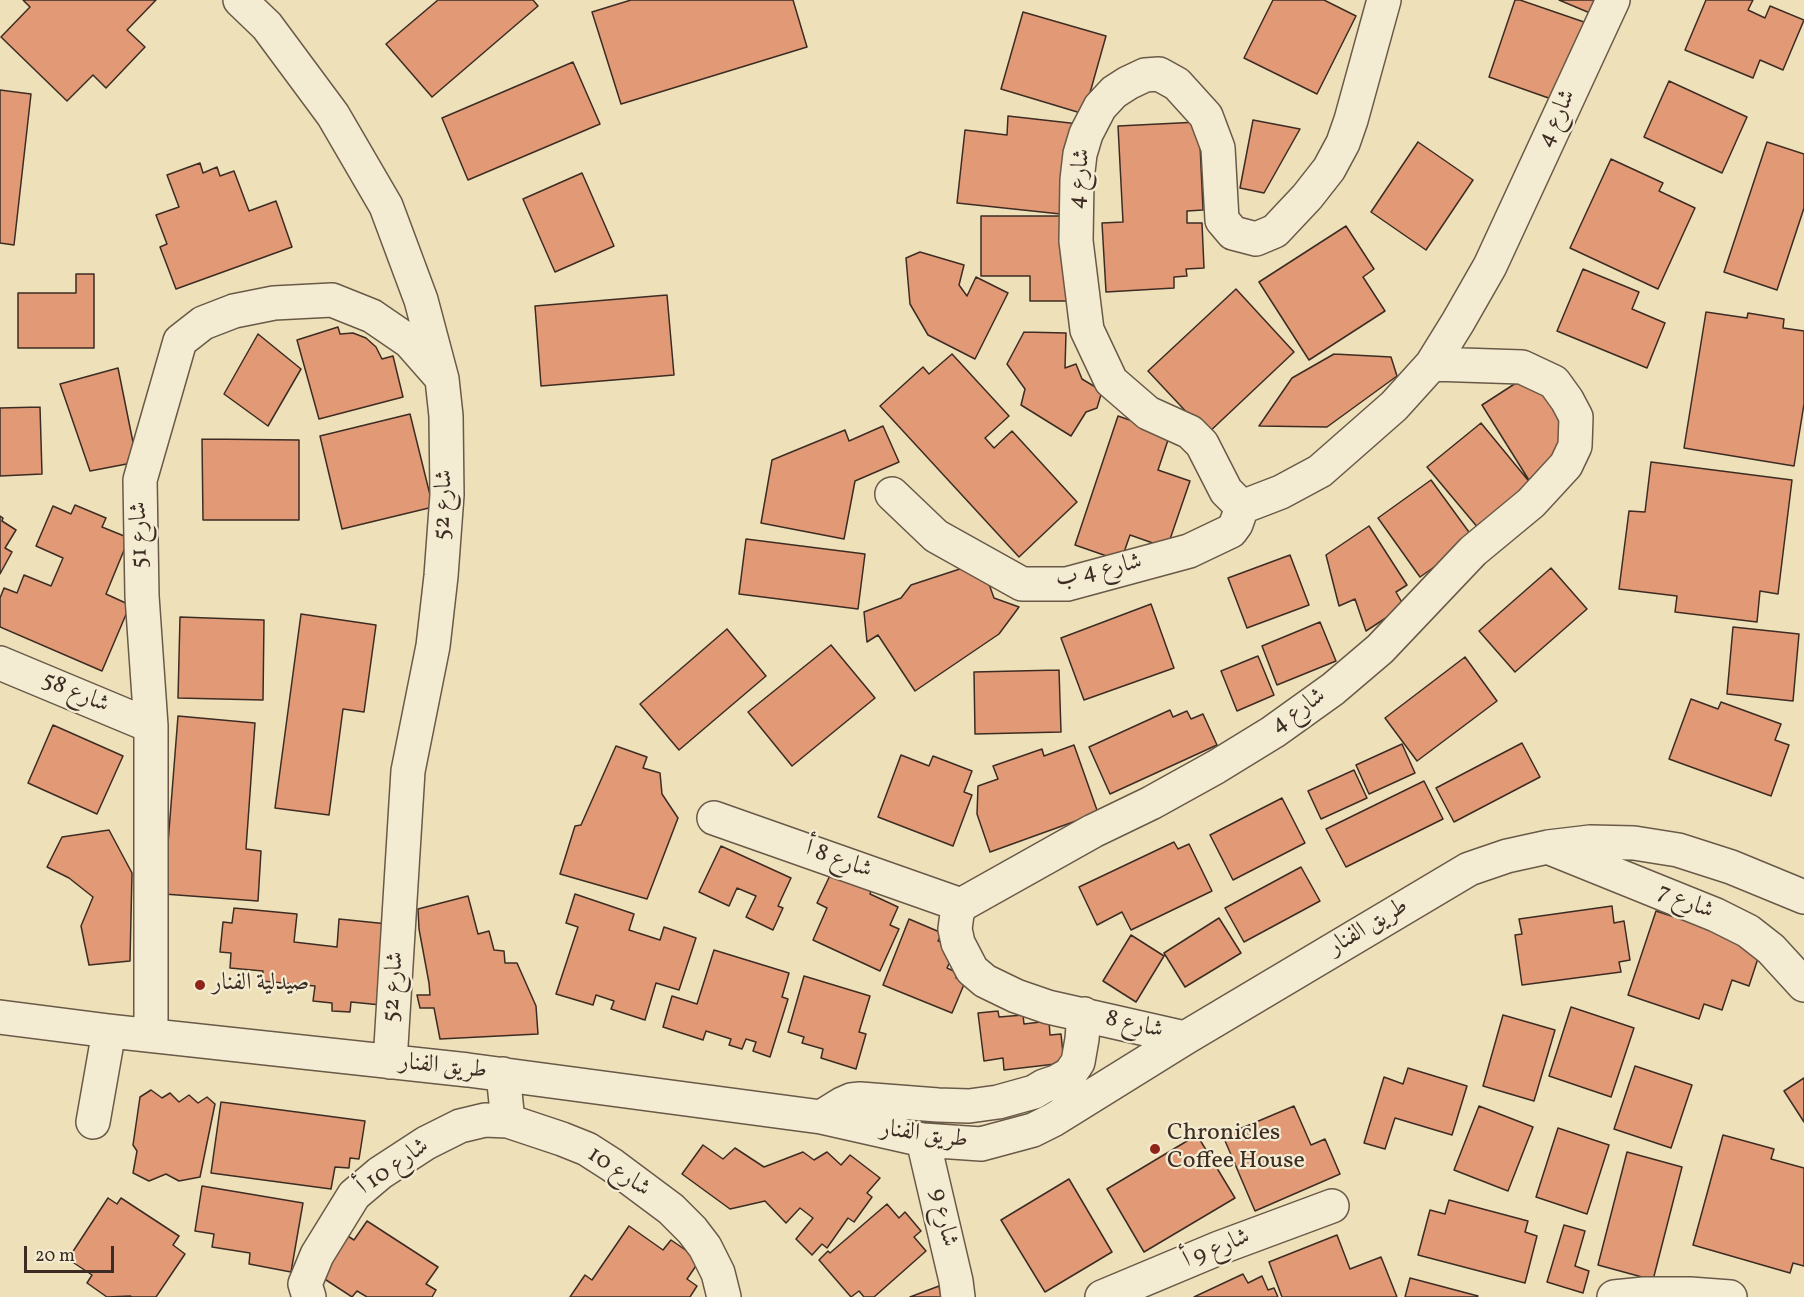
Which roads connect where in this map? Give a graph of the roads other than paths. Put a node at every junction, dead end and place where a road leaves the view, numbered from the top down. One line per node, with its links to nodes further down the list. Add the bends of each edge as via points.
1 (240, 0): 5 (street, شارع 52, via 267,26 333,115 386,206 421,300)
2 (1384, 0): 7 (street, شارع 4, via 1343,143 1308,197 1275,231 1256,239 1233,232 1222,220 1218,148 1206,116 1177,84 1159,74 1145,75 1114,92 1100,107 1080,154 1076,241 1087,330 1112,381 1148,413 1190,432 1202,444 1226,491)
3 (1613, 0): 4 (street, شارع 4, via 1490,266)
4 (1432, 364): 7 (street, شارع 4, via 1394,406 1320,471); 13 (street, شارع 4, via 1522,368 1554,382 1576,417 1575,446 1566,465 1531,503 1473,551 1380,649 1273,732)
5 (442, 379): 9 (street, شارع 51, via 410,342 372,316 332,300 274,303 234,311 203,323 180,341 140,480 142,596); 20 (street, شارع 52, via 447,495 441,576 433,646 408,771)
6 (892, 494): 7 (street, شارع 4 ب, via 936,536 1022,584 1067,584 1189,551 1231,531)
7 (1242, 507)
8 (0, 663): 9 (street, شارع 58)
9 (151, 726): 18 (street, شارع 51)
10 (714, 818): 13 (street, شارع 8 أ)
11 (1548, 847): 12 (street, طريق الفنار, via 1590,842 1634,843 1678,850); 14 (street, شارع 7, via 1748,931 1771,949); 19 (street, طريق الفنار, via 1469,869)
12 (1804, 897)
13 (961, 905): 15 (street, via 955,929 958,943 978,977 1016,996)
14 (1804, 985)
15 (1084, 1014): 19 (street, شارع 8); 22 (street, via 1078,1062 1070,1074 1034,1092 969,1106 851,1100)
16 (0, 1017): 17 (street, طريق الفنار)
17 (108, 1031): 18 (street, طريق الفنار); 24 (street)
18 (151, 1035): 20 (street, طريق الفنار)
19 (1185, 1038): 25 (street, طريق الفنار, via 1033,1130 981,1144)
20 (390, 1062): 21 (street, طريق الفنار)
21 (503, 1074): 22 (street, طريق الفنار); 23 (street)
22 (820, 1117): 25 (street, طريق الفنار)
23 (508, 1121): 27 (street, شارع 10 أ, via 485,1120 460,1126 426,1143 354,1195 317,1255 305,1284); 28 (street, شارع 10, via 587,1149 671,1209 705,1247)
24 (93, 1122)
25 (923, 1140): 29 (street, شارع 9)
26 (1332, 1206): 30 (street, شارع 9 أ)
27 (309, 1297)
28 (724, 1297)
29 (958, 1297)
30 (1102, 1297)
31 (1614, 1297): 32 (street)
32 (1730, 1297)

